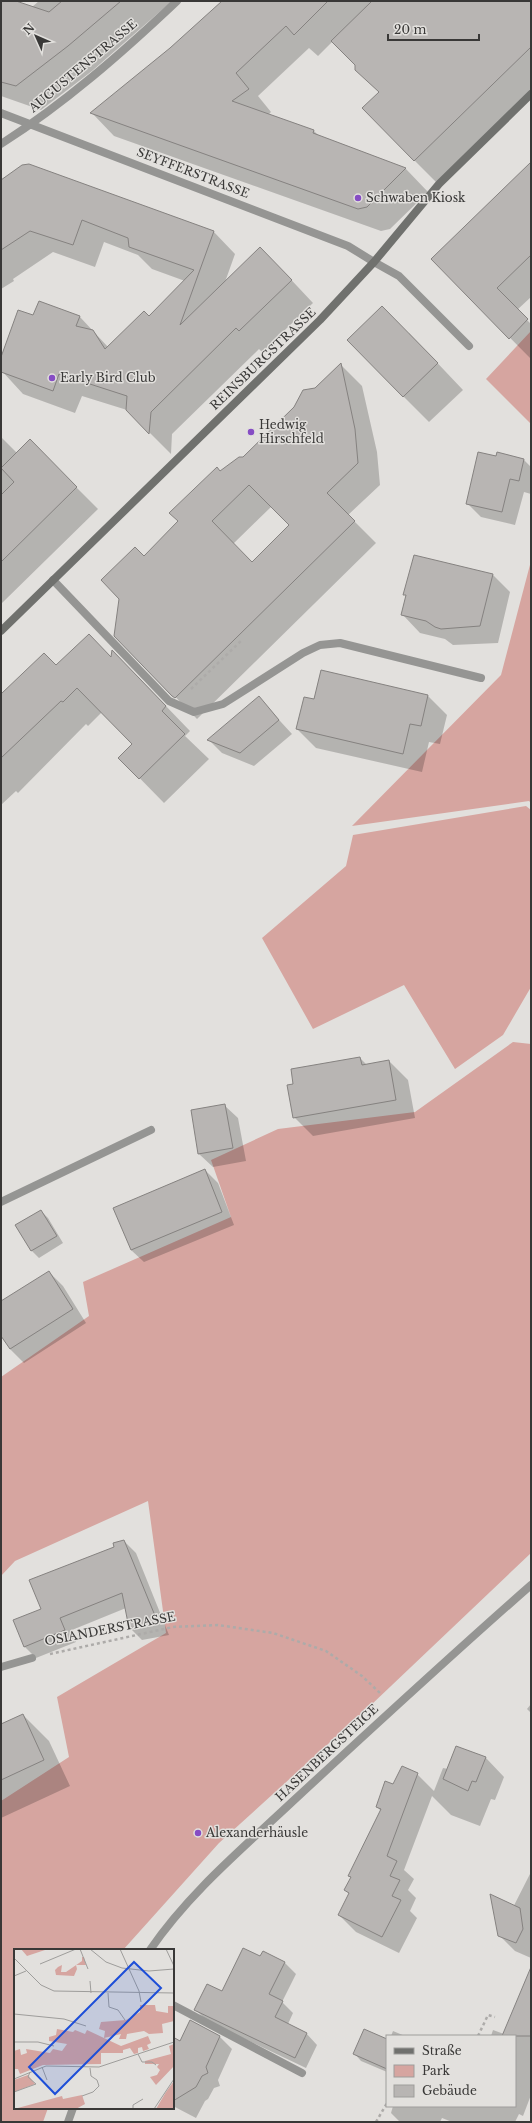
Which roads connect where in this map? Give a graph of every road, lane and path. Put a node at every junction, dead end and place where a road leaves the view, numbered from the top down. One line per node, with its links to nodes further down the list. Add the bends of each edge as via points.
1 (177, 1): 4 (street, AUGUSTENSTRASSE, via 118,57)
2 (531, 94): 6 (street, REINSBURGSTRASSE, via 439,184)
3 (1, 113): 4 (street, SEYFFERSTRASSE)
4 (32, 124): 5 (street, AUGUSTENSTRASSE); 6 (street, SEYFFERSTRASSE, via 348,246)
5 (1, 144)
6 (374, 262): 7 (street, SEYFFERSTRASSE, via 398,276); 8 (street, REINSBURGSTRASSE, via 320,320)
7 (469, 346)
8 (53, 580): 9 (street, REINSBURGSTRASSE); 11 (street, via 169,701 194,712 223,704 320,644 340,643)
9 (1, 631)
10 (242, 640): 12 (path)
11 (481, 678)
12 (187, 692)
13 (151, 1130): 14 (street)
14 (1, 1202)
15 (531, 1585): 18 (street, HASENBERGSTEIGE)
16 (32, 1658): 17 (street, OSIANDERSTRASSE); 18 (path, OSIANDERSTRASSE, via 173,1627 218,1624 273,1632 326,1651 362,1676)
17 (1, 1667)
18 (394, 1707): 19 (street, HASENBERGSTEIGE, via 202,1886)
19 (151, 1949)
20 (174, 2006): 23 (street)
21 (495, 2017): 22 (path, via 488,2015)
22 (478, 2035)
23 (302, 2073)
24 (386, 2105): 27 (path)
25 (73, 2109): 26 (street)
26 (68, 2122)
27 (376, 2122)

